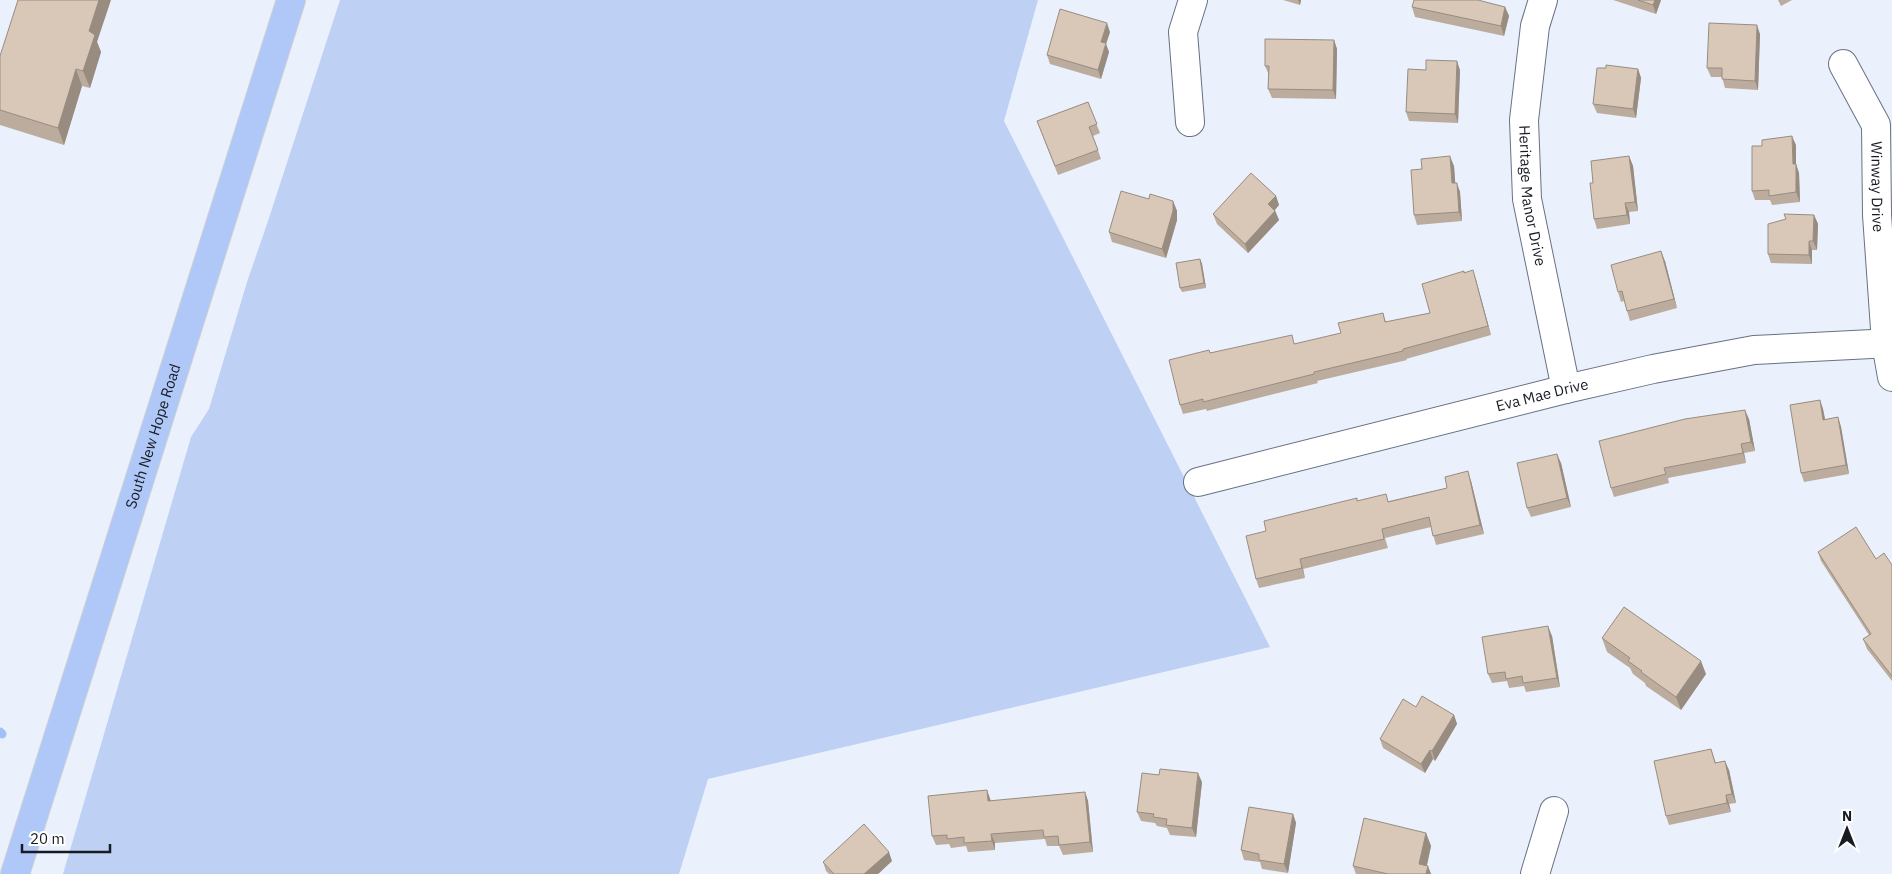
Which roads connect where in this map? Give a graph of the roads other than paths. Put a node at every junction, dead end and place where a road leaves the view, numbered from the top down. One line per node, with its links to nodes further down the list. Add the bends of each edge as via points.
1 (291, 0): 11 (main road, South New Hope Road)
2 (1193, 0): 5 (street, via 1183,32)
3 (1543, 0): 8 (street, Heritage Manor Drive, via 1535,26 1524,120 1527,199)
4 (1843, 64): 6 (street, Winway Drive, via 1876,125 1877,215)
5 (1190, 122)
6 (1889, 343): 7 (street, Winway Drive); 8 (street, Eva Mae Drive, via 1754,350)
7 (1892, 377)
8 (1566, 389): 9 (street, Eva Mae Drive)
9 (1198, 482)
10 (1554, 811): 12 (street)
11 (15, 874)
12 (1535, 874)

